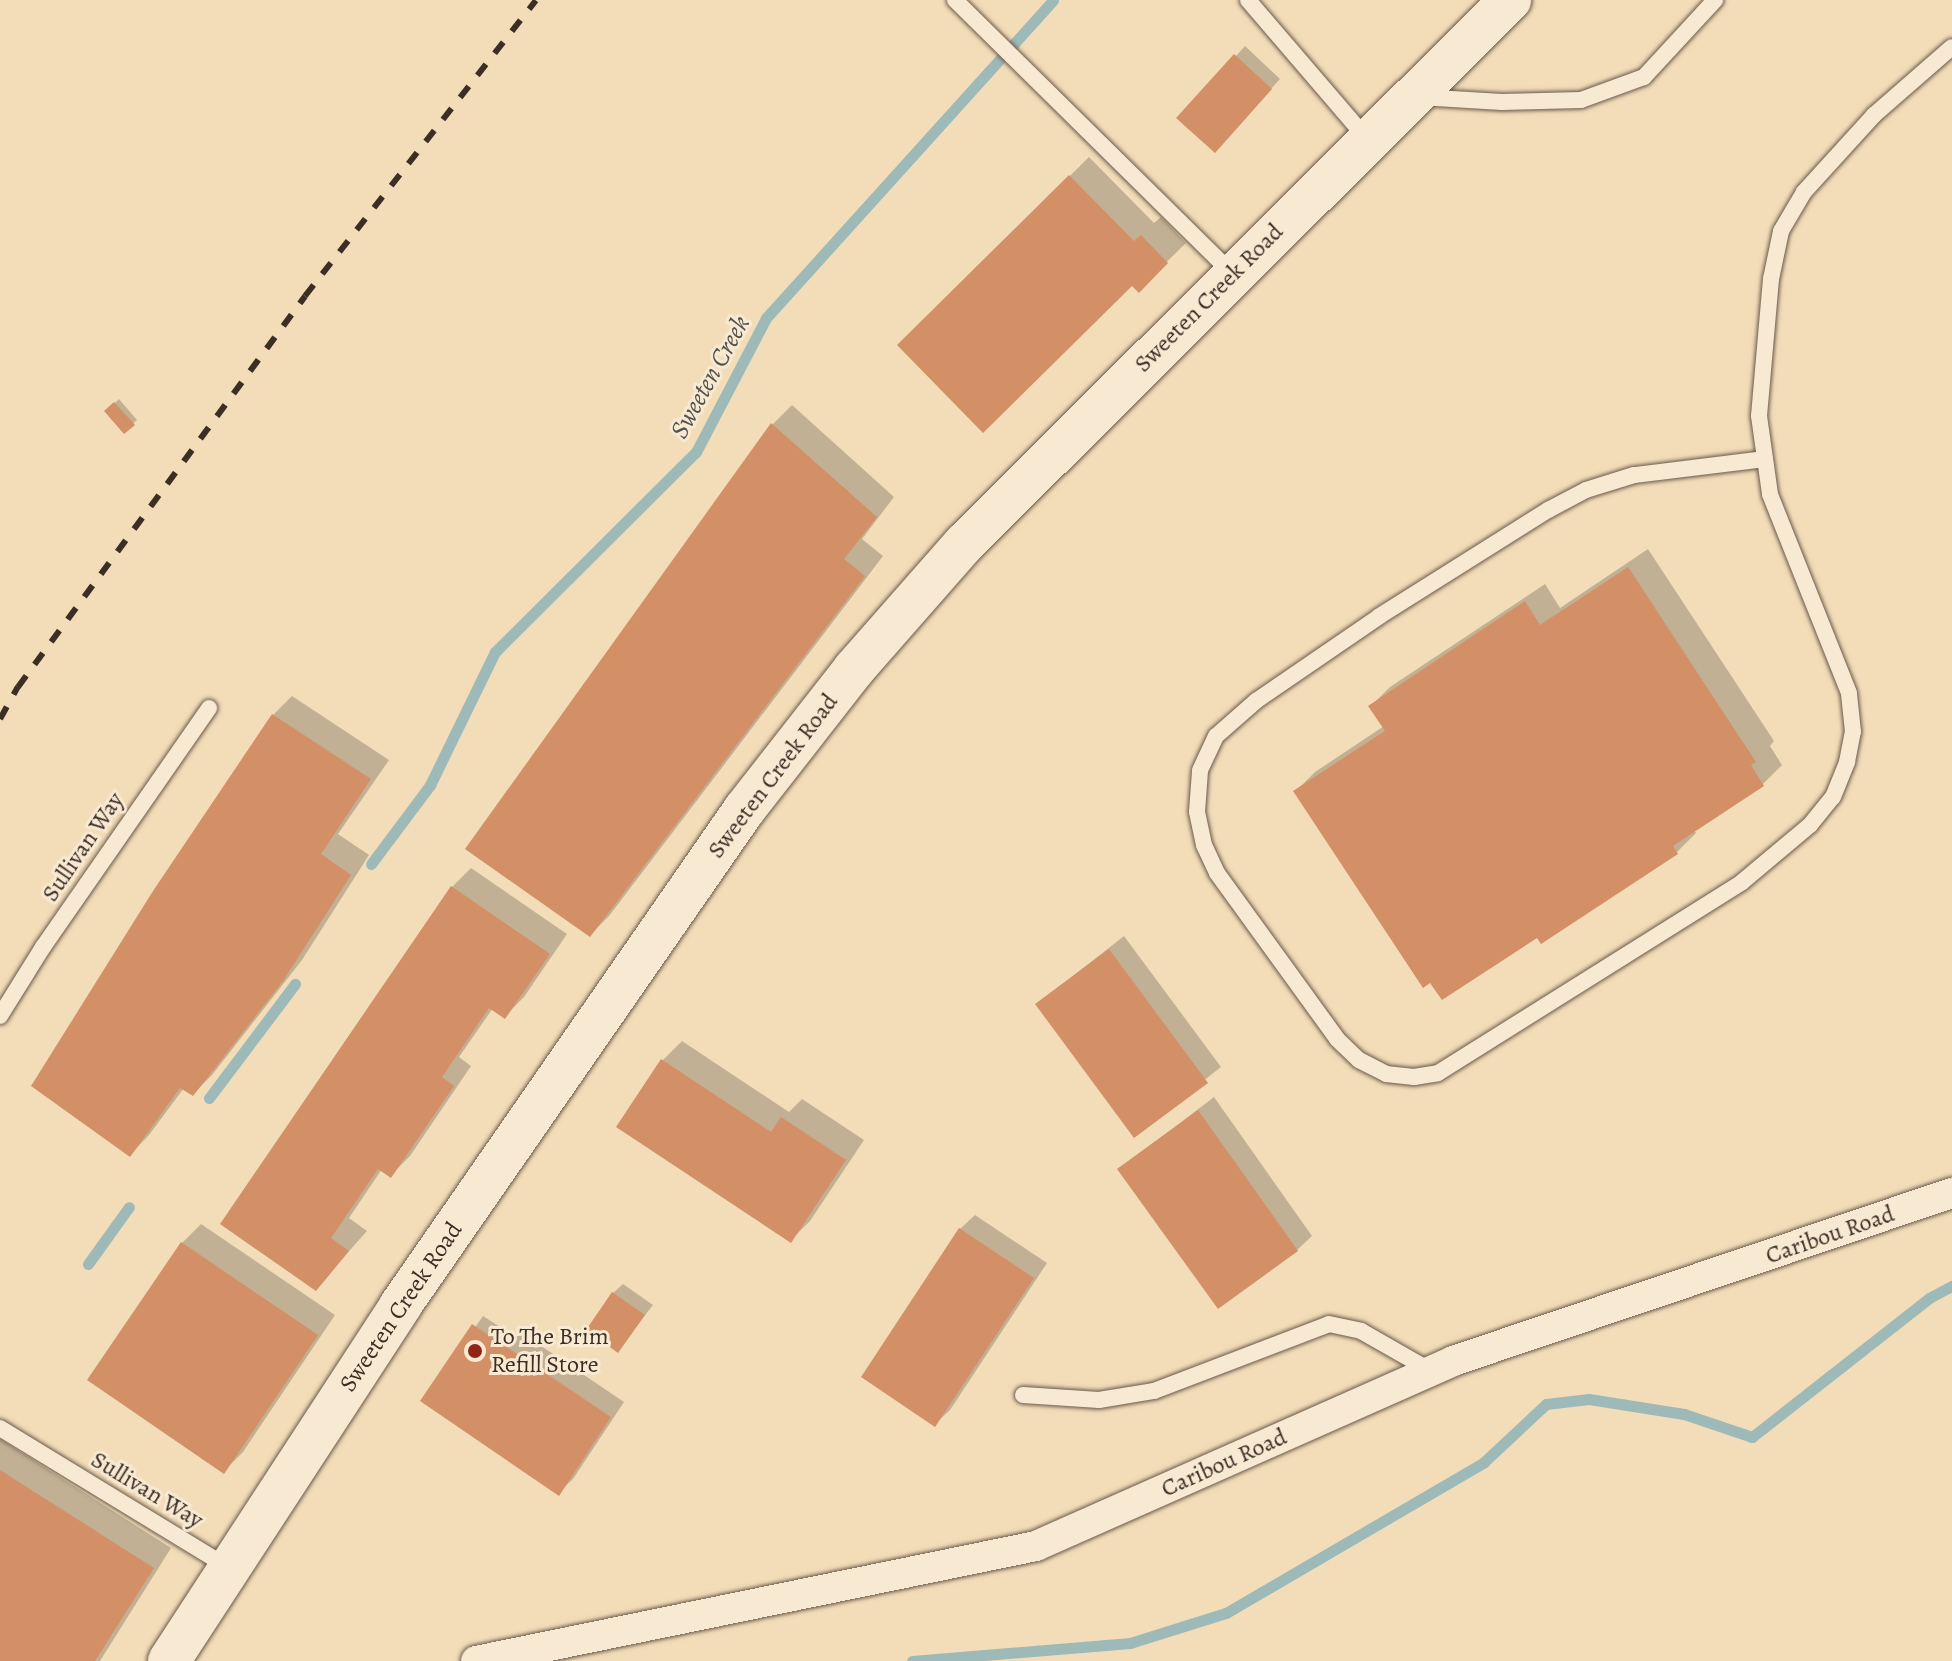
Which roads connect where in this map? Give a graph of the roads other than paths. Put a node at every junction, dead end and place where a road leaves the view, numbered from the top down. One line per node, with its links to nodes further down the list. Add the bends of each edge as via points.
1 (955, 0): 8 (lane)
2 (1248, 0): 7 (lane)
3 (1510, 0): 6 (main road, Sweeten Creek Road)
4 (1715, 0): 6 (lane, via 1644,77 1581,100)
5 (1952, 47): 9 (lane, via 1874,115 1804,192 1781,231 1771,279 1759,416)
6 (1413, 96): 7 (main road, Sweeten Creek Road)
7 (1368, 140): 8 (main road, Sweeten Creek Road)
8 (1233, 274): 16 (main road, Sweeten Creek Road, via 964,544 844,681 744,810 400,1306)
9 (1765, 459): 9 (lane, via 1770,494 1849,693 1853,732 1833,797 1810,825 1742,882 1438,1073 1386,1074 1359,1060 1337,1039 1217,873 1204,845 1197,812 1200,771 1216,736 1256,701 1380,616 1586,490 1634,475)
10 (209, 708): 11 (lane, Sullivan Way)
11 (0, 1016)
12 (1952, 1193): 13 (street, Caribou Road)
13 (1431, 1371): 14 (lane, via 1361,1331 1329,1324 1154,1391 1099,1400); 18 (street, Caribou Road, via 1036,1546)
14 (1023, 1395)
15 (0, 1428): 16 (lane, Sullivan Way)
16 (228, 1567): 17 (main road, Sweeten Creek Road)
17 (169, 1661)
18 (476, 1661)

